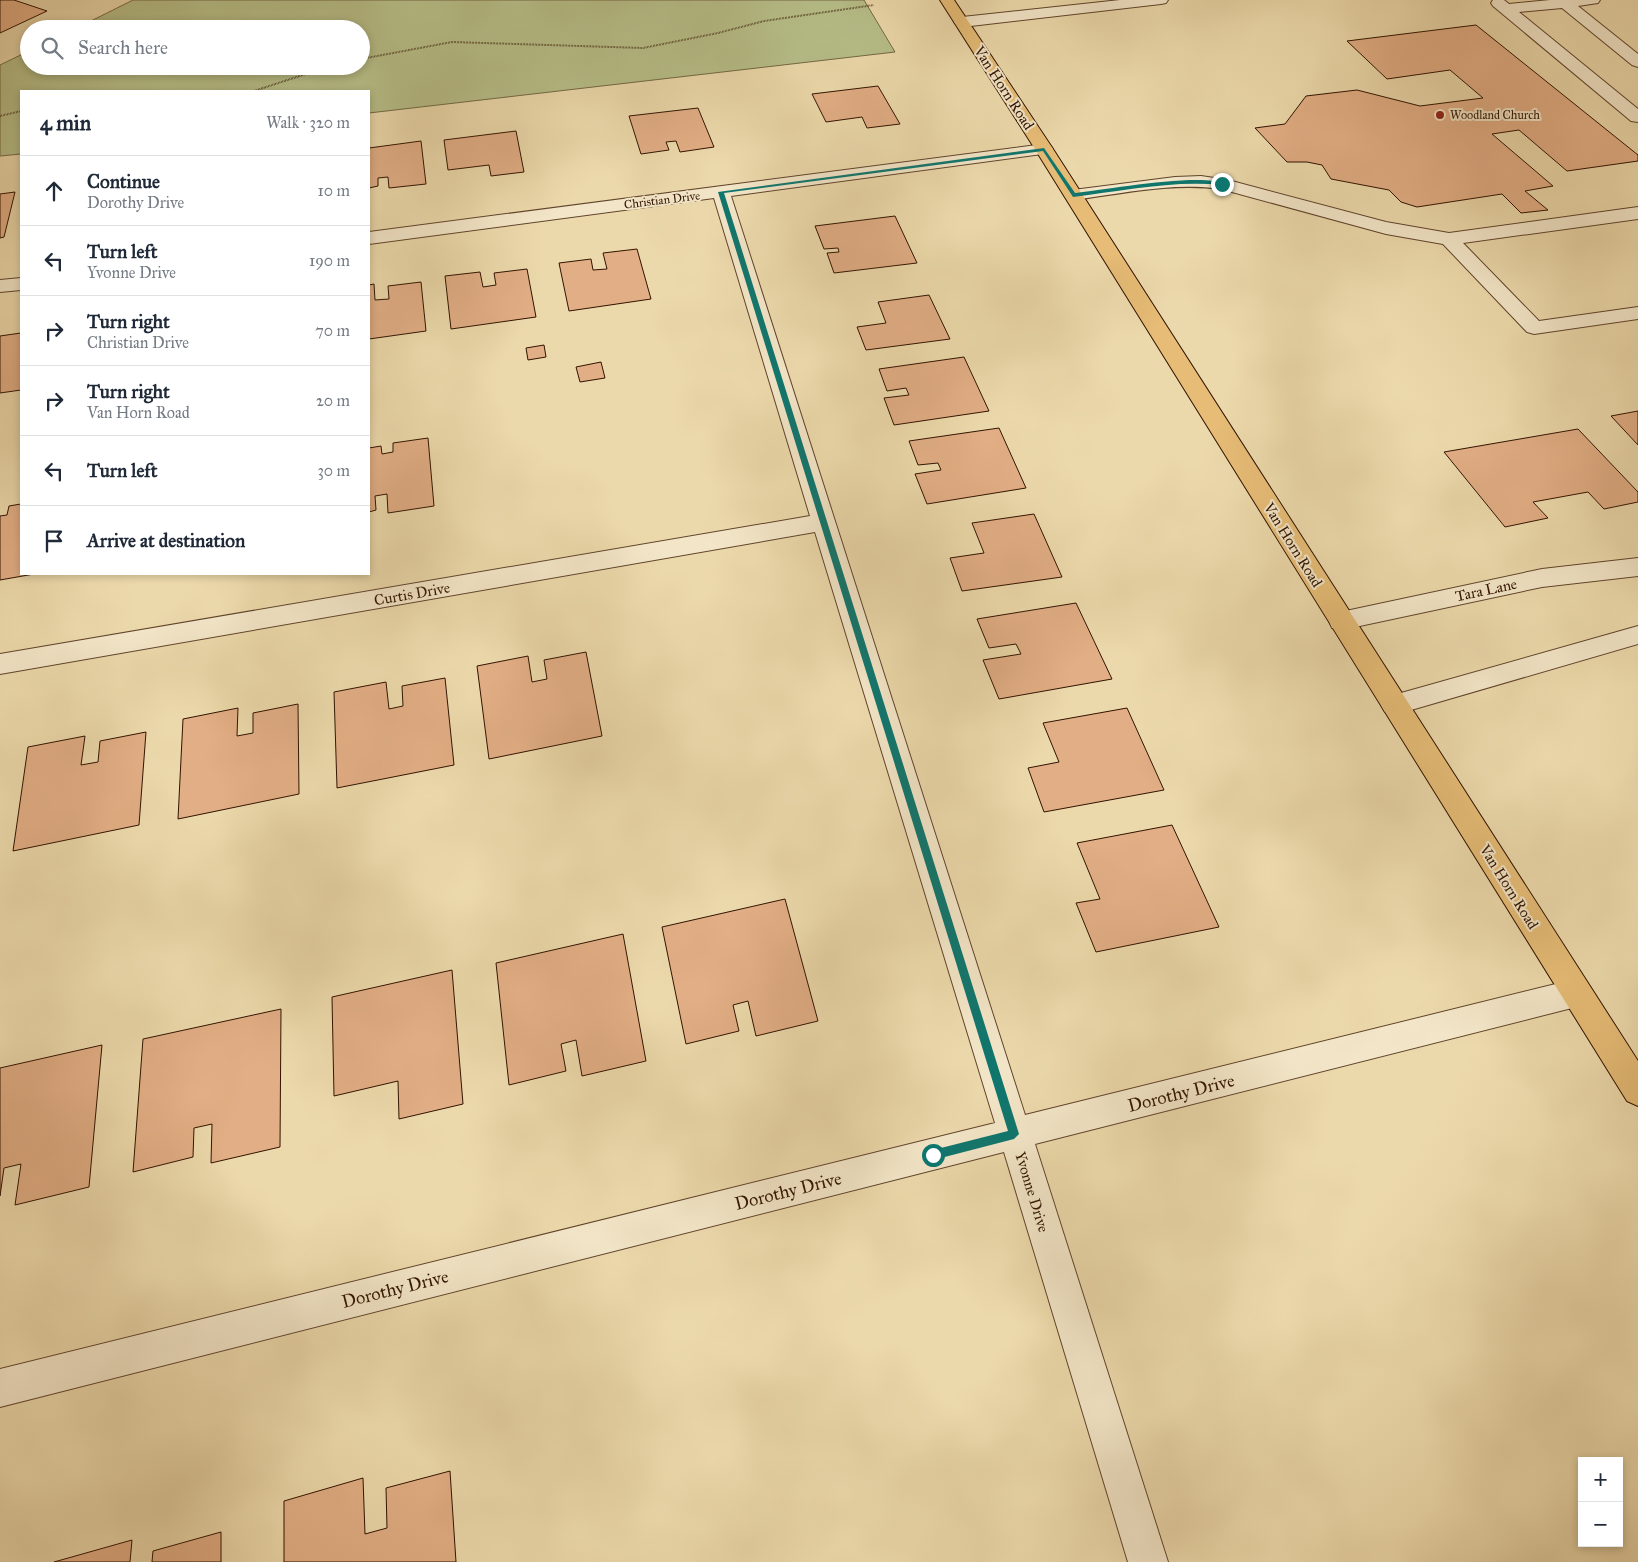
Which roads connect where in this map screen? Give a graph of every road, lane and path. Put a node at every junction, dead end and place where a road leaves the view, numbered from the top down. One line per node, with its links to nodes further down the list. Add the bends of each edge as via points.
1 (947, 0): 7 (main road, Van Horn Road)
2 (1161, 0): 7 (street)
3 (1593, 0): 4 (street)
4 (1565, 3): 6 (street); 9 (street)
5 (874, 5): 8 (path, via 764,21 643,48 452,42)
6 (1501, 5): 14 (street)
7 (962, 22): 15 (main road, Van Horn Road)
8 (370, 56)
9 (1638, 62)
10 (303, 75): 11 (path)
11 (257, 90)
12 (20, 111): 13 (path)
13 (0, 116)
14 (1638, 118)
15 (1044, 149): 16 (street, Christian Drive); 17 (main road, Van Horn Road)
16 (721, 192): 19 (street, Christian Drive); 24 (street, Yvonne Drive)
17 (1073, 195): 20 (street, via 1200,181 1386,228); 26 (main road, Van Horn Road)
18 (1638, 213): 20 (street)
19 (370, 238)
20 (1449, 239): 23 (street, via 1534,328)
21 (20, 284): 22 (street)
22 (0, 286)
23 (1638, 313)
24 (824, 522): 28 (street, Curtis Drive); 32 (street, Yvonne Drive)
25 (1636, 569): 26 (street, Tara Lane, via 1542,578)
26 (1341, 621): 29 (main road, Van Horn Road)
27 (1638, 635): 29 (street)
28 (0, 664)
29 (1394, 705): 30 (main road, Van Horn Road)
30 (1576, 994): 31 (main road, Van Horn Road); 32 (street, Dorothy Drive)
31 (1638, 1090)
32 (1014, 1134): 33 (street, Dorothy Drive); 34 (street, Yvonne Drive)
33 (0, 1388)
34 (1148, 1562)

